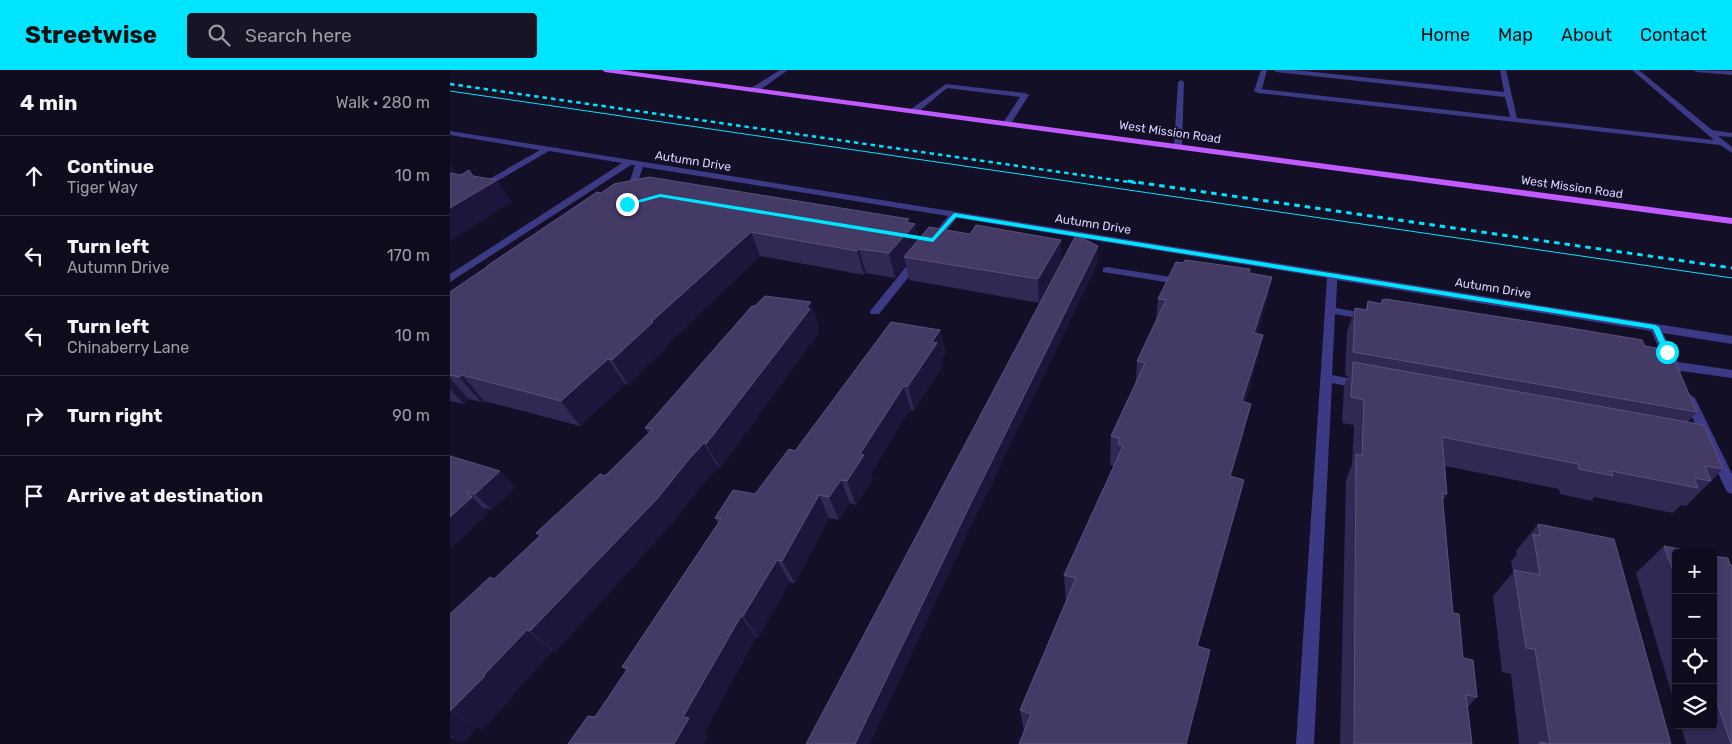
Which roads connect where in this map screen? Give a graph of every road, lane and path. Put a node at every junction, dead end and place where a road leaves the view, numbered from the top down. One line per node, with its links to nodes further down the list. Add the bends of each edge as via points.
1 (605, 70): 10 (main road, West Mission Road)
2 (785, 70): 10 (street)
3 (1264, 70): 13 (street, via 1258,91)
4 (1276, 70): 11 (street)
5 (1503, 70): 11 (street)
6 (1635, 70): 15 (street)
7 (1696, 70): 8 (street)
8 (1732, 74)
9 (1181, 82): 19 (street)
10 (754, 90): 12 (main road, West Mission Road)
11 (1509, 95): 13 (street)
12 (914, 111): 14 (main road, West Mission Road); 14 (street, via 946,86 1025,95)
13 (1514, 120): 18 (street)
14 (1007, 123): 19 (main road, West Mission Road)
15 (1708, 132): 17 (street); 18 (street)
16 (450, 134): 20 (street, Autumn Drive)
17 (1732, 135)
18 (1722, 143): 21 (street)
19 (1178, 146): 27 (main road, West Mission Road)
20 (546, 150): 22 (street, Autumn Drive); 24 (street)
21 (1732, 151)
22 (628, 163): 23 (street, Autumn Drive); 30 (street)
23 (638, 165): 25 (street, via 627,204); 26 (street, Autumn Drive)
24 (487, 184)
25 (635, 202)
26 (954, 215): 29 (street, Autumn Drive); 33 (street, via 928,240)
27 (1732, 221)
28 (1107, 270): 31 (street)
29 (1332, 275): 32 (street); 35 (street, Autumn Drive)
30 (450, 280)
31 (1192, 283)
32 (1329, 310): 34 (street); 40 (street)
33 (875, 312)
34 (1378, 318)
35 (1655, 327): 36 (street, Autumn Drive); 38 (street)
36 (1732, 340)
37 (1644, 361): 38 (street)
38 (1674, 366): 39 (street); 43 (street)
39 (1732, 374)
40 (1325, 378): 41 (street); 45 (street)
41 (1374, 387)
42 (1694, 447): 43 (street)
43 (1714, 450): 44 (street)
44 (1732, 488)
45 (1305, 744)

